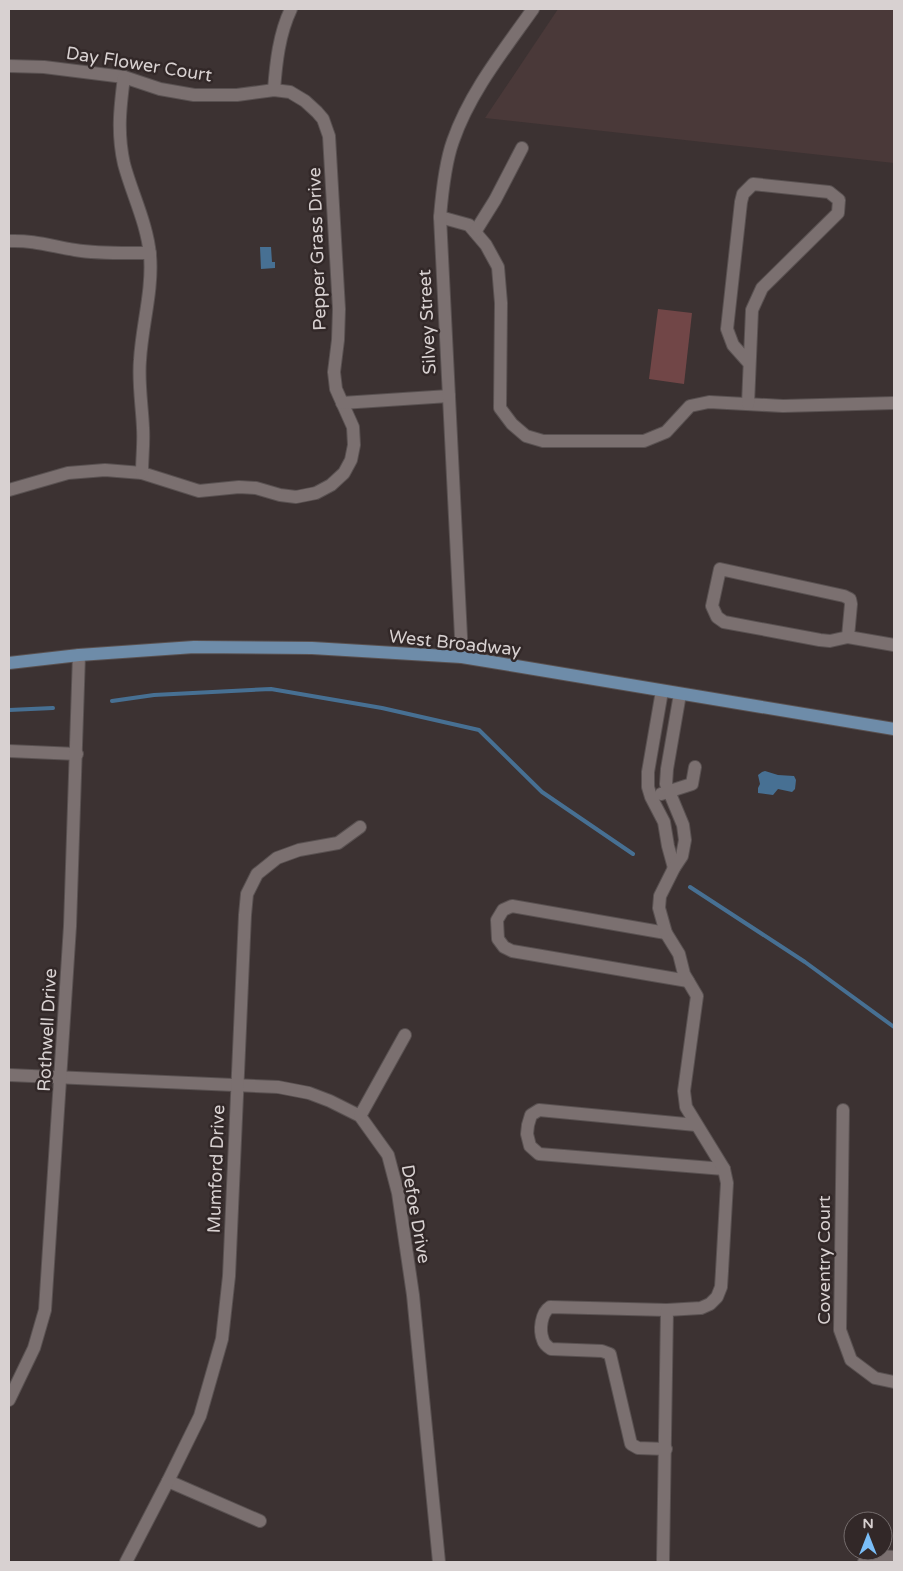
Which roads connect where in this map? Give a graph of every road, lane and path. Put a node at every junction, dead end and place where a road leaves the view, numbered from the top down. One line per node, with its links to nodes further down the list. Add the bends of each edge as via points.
1 (291, 9): 5 (street, via 281,37)
2 (533, 9): 8 (street, Silvey Street, via 468,106 453,142 442,190)
3 (9, 66): 4 (street, Day Flower Court)
4 (124, 77): 5 (street, Day Flower Court, via 160,89 194,95 238,95); 11 (street, via 119,132 124,163)
5 (274, 90): 6 (street, Day Flower Court, via 290,92)
6 (317, 112): 14 (street, Pepper Grass Drive, via 329,136 339,309 334,372)
7 (522, 148): 9 (street)
8 (440, 217): 9 (street, via 469,225); 13 (street, Silvey Street)
9 (475, 232): 16 (street, via 498,267 500,408 526,436 543,441 644,441 666,432 690,406 709,402)
10 (9, 241): 11 (street, via 23,240 103,253)
11 (150, 253): 17 (street, via 150,278 139,362)
12 (749, 363): 12 (street, via 752,310 762,288 838,213 839,200 829,192 754,184 743,194 727,329 733,345); 16 (street)
13 (448, 396): 14 (street); 22 (street, Silvey Street)
14 (342, 403): 17 (street, Pepper Grass Drive, via 353,427 351,460 344,473 316,493 296,497 239,487 198,491)
15 (894, 403): 16 (street)
16 (748, 404)
17 (142, 473): 18 (street, via 105,470 68,473)
18 (9, 490)
19 (848, 637): 19 (street, via 820,640 724,622 717,617 712,606 720,569 844,596 851,604); 20 (street)
20 (894, 645)
21 (79, 654): 22 (main road, West Broadway, via 194,647 312,648); 23 (main road, West Broadway); 28 (street, Rothwell Drive)
22 (462, 657): 24 (main road, West Broadway)
23 (9, 663)
24 (662, 691): 25 (main road, West Broadway); 31 (street, via 648,772)
25 (680, 694): 26 (main road, West Broadway); 30 (street, via 667,769)
26 (894, 730)
27 (9, 751): 28 (street)
28 (77, 754): 38 (street, Rothwell Drive)
29 (695, 767): 30 (street, via 692,784)
30 (668, 792): 31 (street); 33 (street, via 683,825 685,840 682,856)
31 (652, 797): 33 (street, via 664,822)
32 (360, 827): 39 (street, Mumford Drive, via 338,844 299,850 277,858 257,874 247,894)
33 (674, 868): 34 (street, via 660,896 659,908)
34 (666, 933): 35 (street, via 679,954); 35 (street, via 512,906 503,910 497,920 498,939 512,951)
35 (688, 981): 42 (street, via 697,996 684,1091 686,1108)
36 (405, 1035): 41 (street)
37 (9, 1076): 38 (street, Defoe Drive)
38 (61, 1078): 39 (street, Defoe Drive); 46 (street, Rothwell Drive, via 45,1310 34,1348)
39 (238, 1086): 41 (street, Defoe Drive, via 278,1087 309,1093); 48 (street, Mumford Drive, via 229,1276 222,1339 200,1416)
40 (844, 1110): 45 (street, Coventry Court, via 840,1330 851,1360 875,1378)
41 (360, 1116): 52 (street, Defoe Drive, via 388,1155 398,1193 413,1295)
42 (696, 1124): 43 (street); 43 (street, via 539,1110 531,1116 527,1134 530,1146 539,1154)
43 (724, 1169): 44 (street, via 727,1183 721,1287 717,1297 701,1308)
44 (667, 1310): 47 (street); 47 (street, via 550,1307 542,1318 542,1340 550,1349 610,1354 631,1444 638,1448)
45 (894, 1382)
46 (9, 1400)
47 (666, 1449): 53 (street)
48 (168, 1481): 49 (street); 51 (street, Mumford Drive)
49 (260, 1521)
50 (894, 1557): 54 (street, via 879,1556)
51 (126, 1562)
52 (438, 1562)
53 (664, 1562)
54 (864, 1562)

